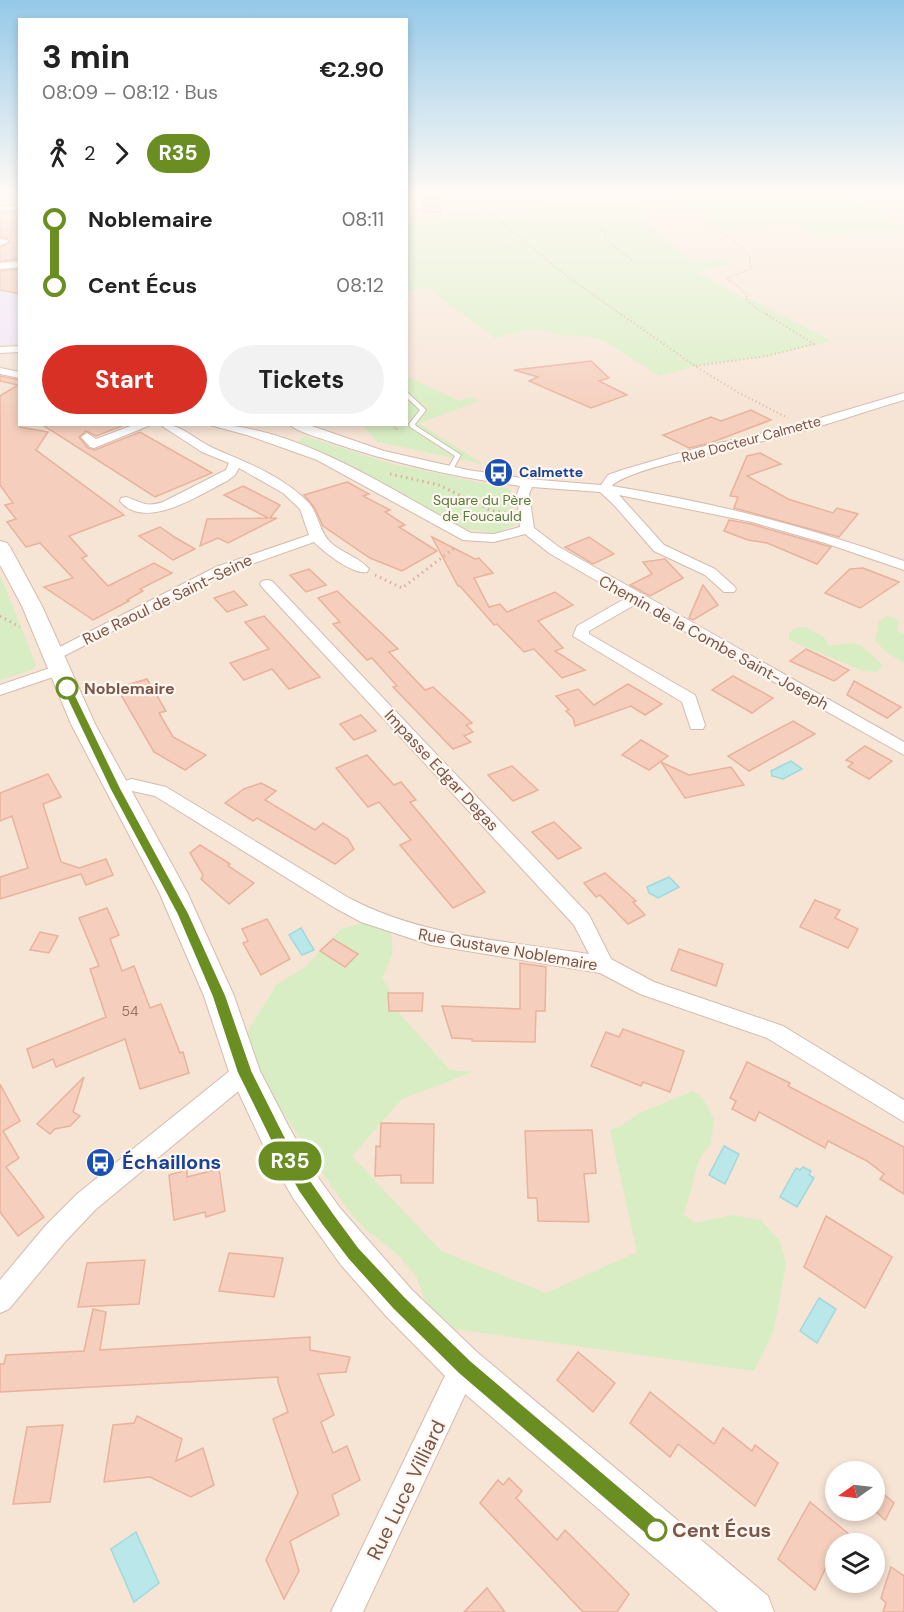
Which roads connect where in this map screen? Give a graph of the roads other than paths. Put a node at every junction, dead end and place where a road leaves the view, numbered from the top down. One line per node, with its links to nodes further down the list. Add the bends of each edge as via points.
1 (18, 349): 2 (street)
2 (0, 350)
3 (0, 371): 4 (street)
4 (18, 375)
5 (408, 395): 13 (lane, via 423,410 413,427 458,454)
6 (904, 396): 15 (street, Rue Docteur Calmette, via 626,473 612,478)
7 (143, 426): 11 (street)
8 (168, 426): 12 (street)
9 (221, 426): 17 (street, via 321,457 468,537 494,538)
10 (300, 426): 13 (street)
11 (94, 444)
12 (235, 463): 16 (street, via 219,481 168,505 145,510); 18 (street, via 254,470 295,496 306,508)
13 (450, 470): 14 (street)
14 (527, 483): 15 (street); 17 (street)
15 (604, 489): 20 (street, via 741,514); 23 (street, via 659,548 710,572)
16 (126, 501)
17 (526, 522): 24 (street, Chemin de la Combe Saint-Joseph, via 554,550)
18 (317, 537): 21 (street); 25 (street, Rue Raoul de Saint-Seine, via 221,570)
19 (0, 547): 25 (main road, via 32,606)
20 (904, 566)
21 (362, 569)
22 (267, 584): 30 (street, Impasse Edgar Degas, via 582,920)
23 (729, 589)
24 (638, 598): 27 (street, via 582,629 581,636 689,699); 28 (street, Chemin de la Combe Saint-Joseph)
25 (56, 663): 26 (street, Rue Raoul de Saint-Seine); 29 (main road)
26 (0, 690)
27 (697, 725)
28 (904, 749)
29 (116, 789): 30 (street, Rue Gustave Noblemaire, via 132,785 160,791 342,903 400,929); 31 (main road, via 193,935)
30 (604, 965): 32 (street, Rue Gustave Noblemaire, via 647,988 775,1032)
31 (245, 1072): 33 (street, via 86,1202); 34 (main road, via 278,1140 328,1220 399,1303)
32 (904, 1112)
33 (0, 1300)
34 (464, 1367): 35 (street, Rue Luce Villiard); 36 (main road)
35 (347, 1612)
36 (752, 1612)

